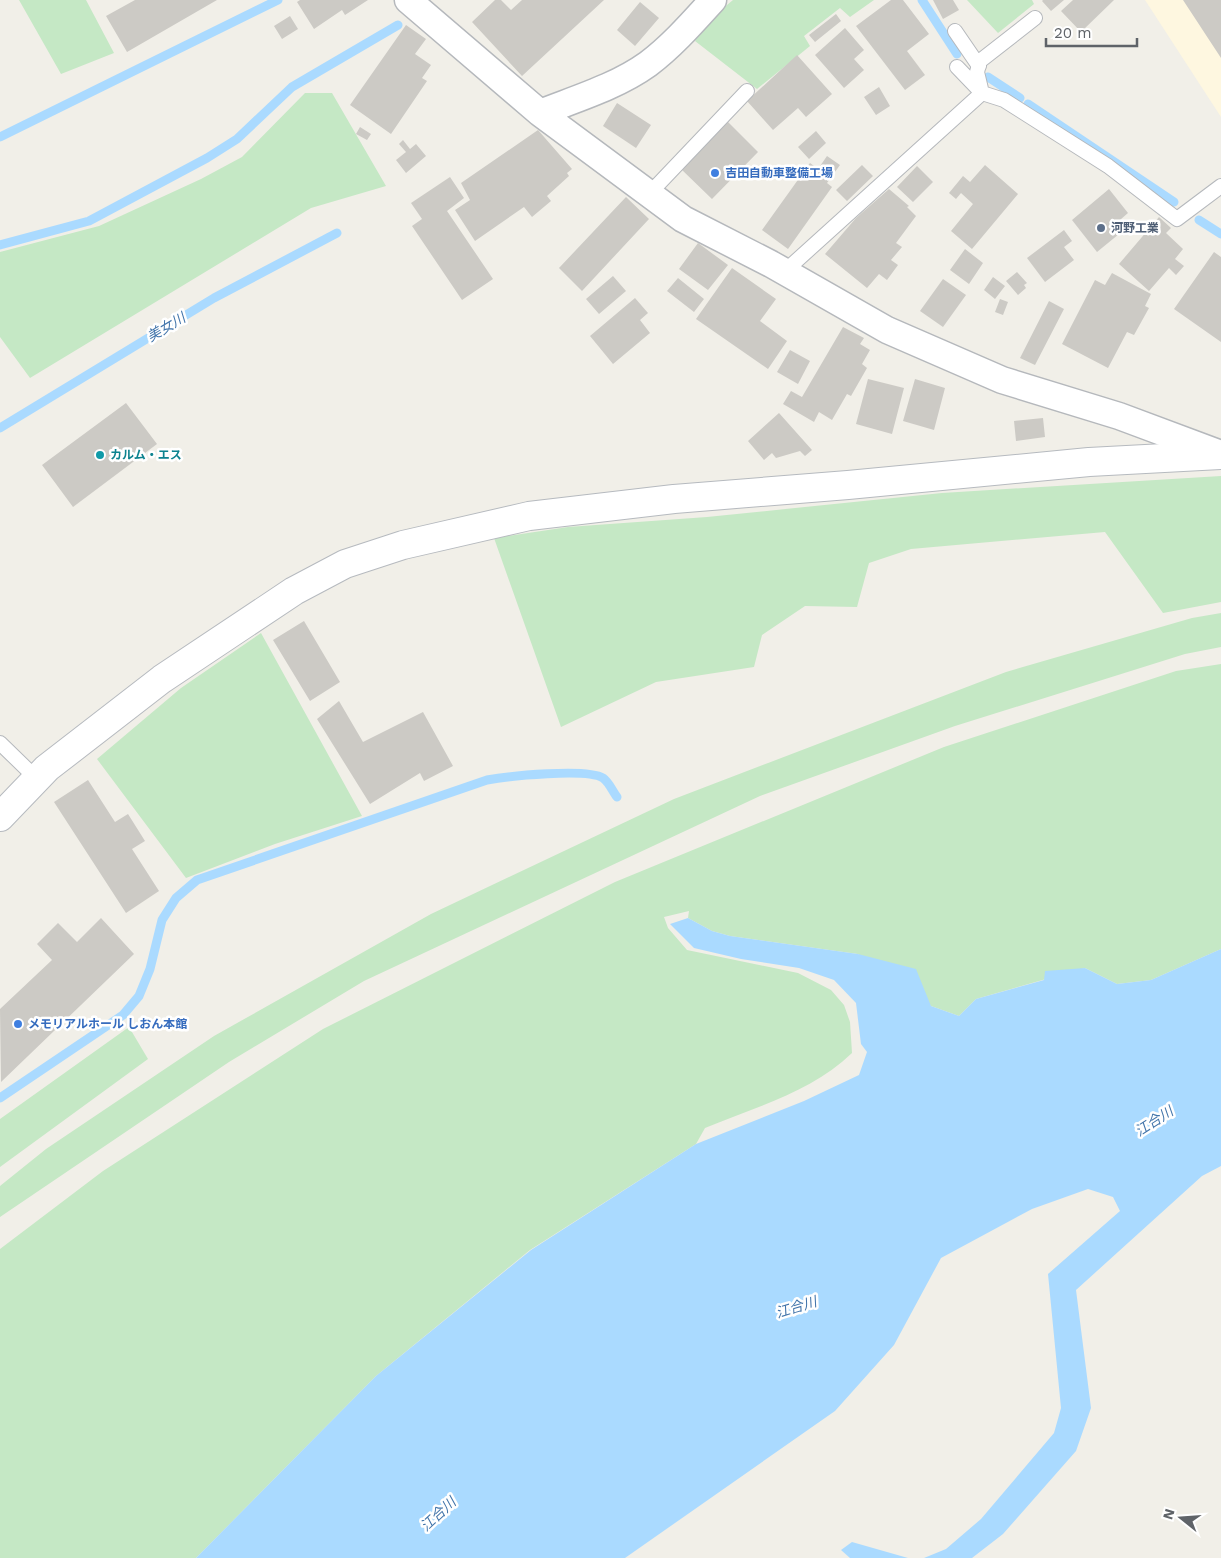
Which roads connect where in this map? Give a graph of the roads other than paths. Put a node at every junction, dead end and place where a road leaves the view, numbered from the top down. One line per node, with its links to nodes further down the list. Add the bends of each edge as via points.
1 (408, 0): 9 (street)
2 (713, 0): 9 (street, via 647,64 614,83)
3 (1035, 18): 5 (lane, via 980,60)
4 (955, 31): 5 (lane)
5 (978, 66): 8 (lane)
6 (957, 67): 8 (lane)
7 (748, 91): 11 (lane)
8 (982, 93): 10 (lane, via 1004,100 1108,166 1176,219); 12 (lane)
9 (540, 113): 11 (street)
10 (1221, 186)
11 (649, 194): 12 (street, via 682,219)
12 (784, 272): 13 (street, via 887,330 1002,380 1119,416)
13 (1221, 454): 15 (street, via 1089,462 674,499 529,516 403,545 345,564 294,591 162,679 47,768)
14 (0, 743): 15 (lane)
15 (37, 780): 16 (street)
16 (0, 817)

